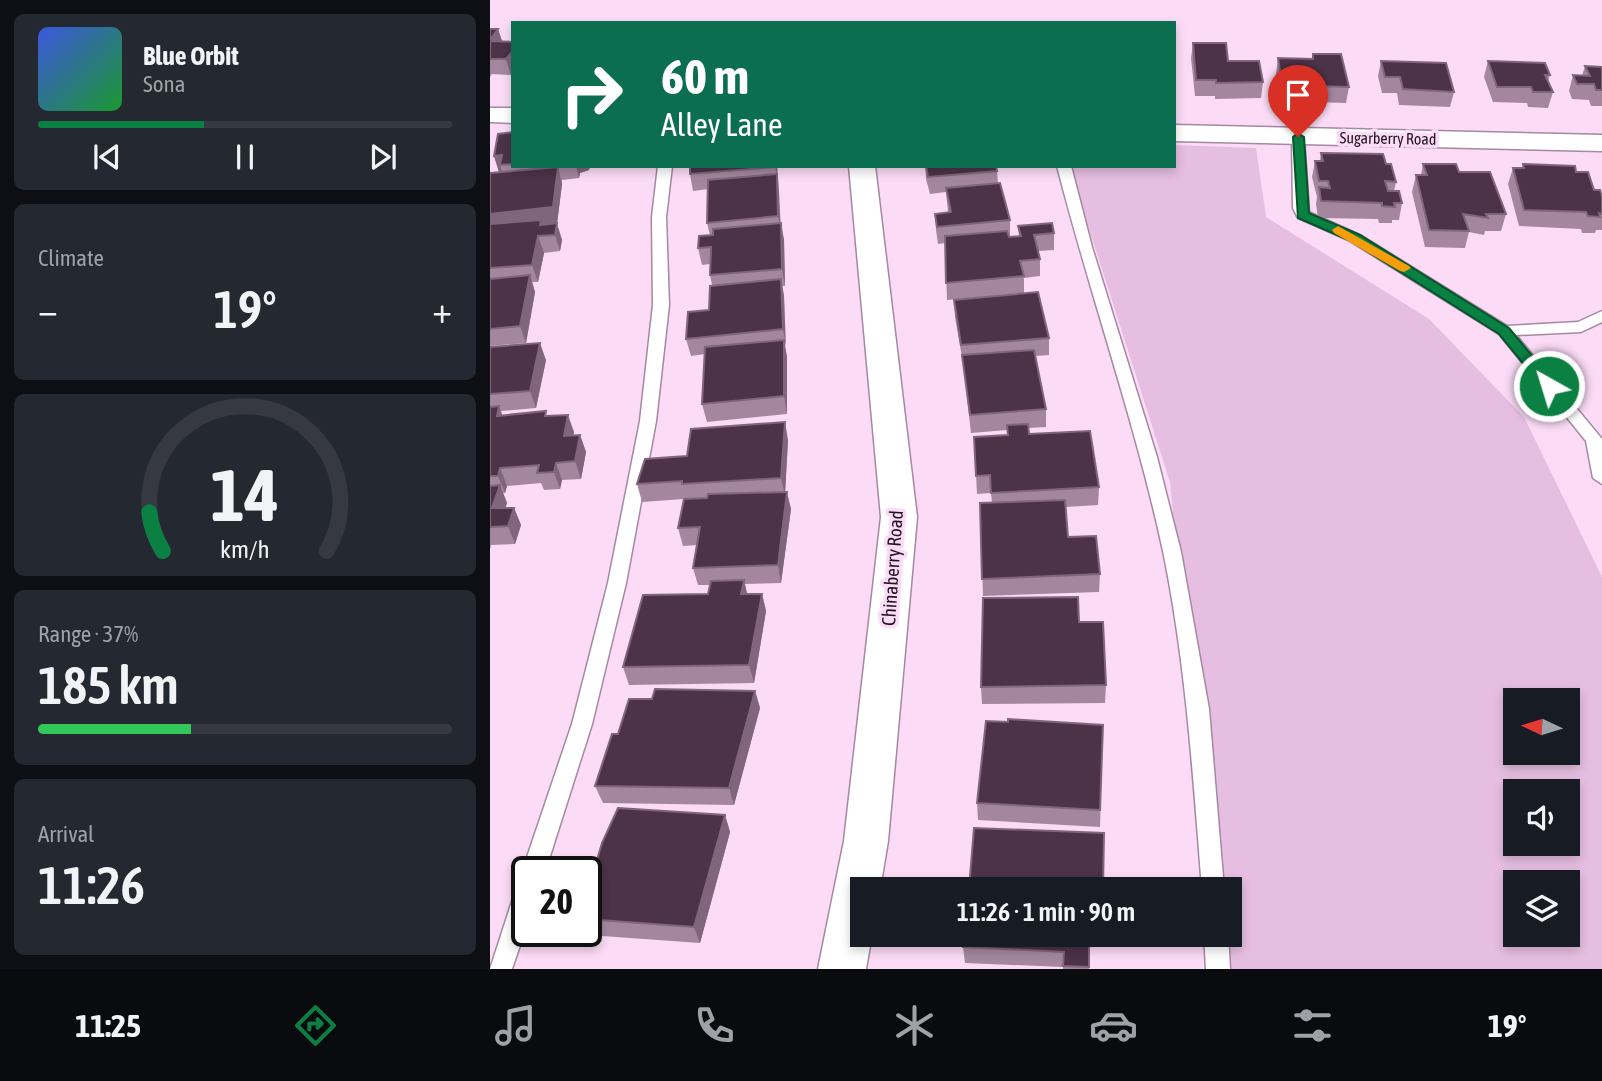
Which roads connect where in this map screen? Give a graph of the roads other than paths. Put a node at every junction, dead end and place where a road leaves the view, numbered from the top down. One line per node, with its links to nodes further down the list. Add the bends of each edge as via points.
1 (490, 115): 2 (street)
2 (511, 116)
3 (1176, 133): 4 (street, Sugarberry Road)
4 (1298, 137): 5 (street, Sugarberry Road); 10 (lane, via 1303,215 1355,238)
5 (1602, 143)
6 (665, 168): 12 (lane, via 659,217 661,305 648,421 617,583 582,724)
7 (862, 168): 17 (street, Chinaberry Road, via 899,517 866,841)
8 (1065, 168): 13 (lane, via 1172,552 1199,709)
9 (1602, 316): 10 (lane, via 1581,327)
10 (1504, 331): 11 (lane, via 1594,440)
11 (1602, 478)
12 (538, 856)
13 (1212, 877)
14 (511, 936): 16 (lane)
15 (1217, 947): 18 (lane)
16 (500, 969)
17 (842, 969)
18 (1218, 969)

